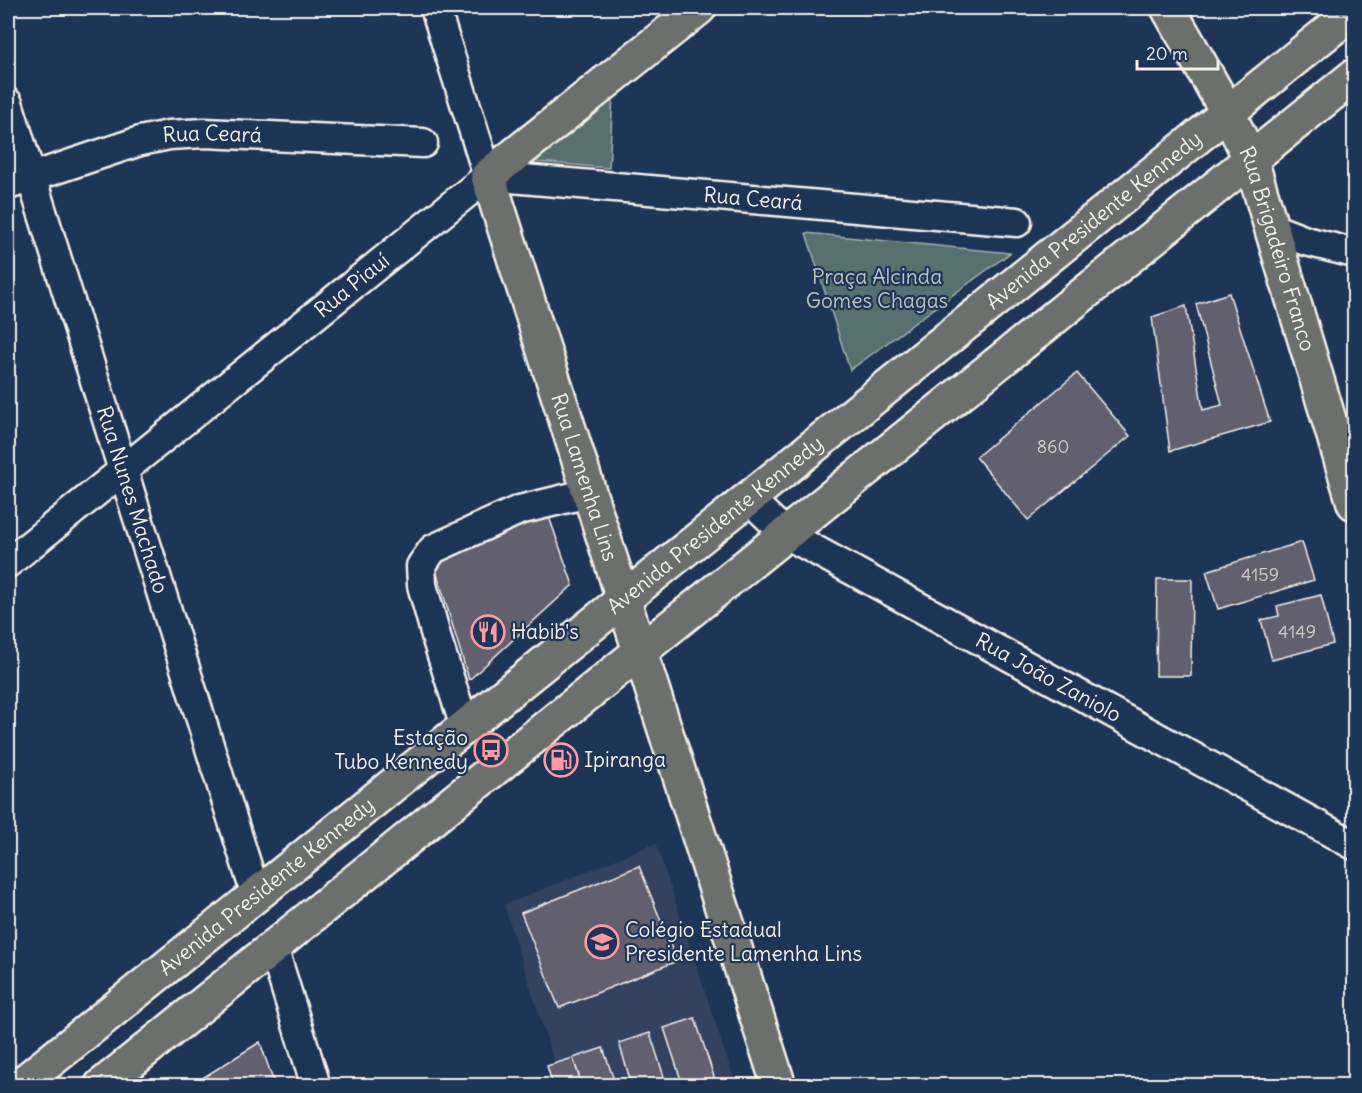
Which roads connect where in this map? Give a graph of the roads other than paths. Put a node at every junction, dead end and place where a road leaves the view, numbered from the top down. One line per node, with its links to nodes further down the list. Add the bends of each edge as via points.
1 (435, 8): 10 (street, Rua Lamenha Lins)
2 (699, 8): 10 (main road, Rua Piauí)
3 (1168, 8): 7 (main road, Rua Brigadeiro Franco)
4 (1354, 11): 7 (main road, Avenida Presidente Kennedy)
5 (1354, 76): 9 (main road)
6 (8, 103): 11 (street, Rua Nunes Machado)
7 (1228, 113): 9 (main road, Rua Brigadeiro Franco); 17 (main road, Avenida Presidente Kennedy)
8 (423, 143): 11 (street, Rua Ceará, via 217,133 169,135)
9 (1251, 159): 13 (main road, Rua Brigadeiro Franco); 19 (main road)
10 (488, 176): 12 (street, Rua Ceará); 15 (street, Rua Piauí); 16 (main road, Rua Lamenha Lins)
11 (19, 180): 15 (street, Rua Nunes Machado)
12 (1017, 222)
13 (1272, 228): 14 (street, via 1306,242); 18 (main road, Rua Brigadeiro Franco)
14 (1354, 253)
15 (123, 470): 20 (street, Rua Piauí); 25 (street, Rua Nunes Machado)
16 (589, 493): 21 (main road, Rua Lamenha Lins); 23 (street, via 519,510 433,549 421,566 422,585)
17 (749, 499): 19 (street, Rua João Zaniolo); 21 (main road, Avenida Presidente Kennedy)
18 (1354, 503)
19 (786, 534): 22 (main road); 24 (street, Rua João Zaniolo)
20 (8, 563)
21 (623, 599): 22 (main road, Rua Lamenha Lins); 23 (main road, Avenida Presidente Kennedy)
22 (640, 652): 26 (main road); 30 (main road, Rua Lamenha Lins)
23 (465, 727): 25 (main road, Avenida Presidente Kennedy)
24 (1354, 845)
25 (256, 895): 27 (main road, Avenida Presidente Kennedy)
26 (273, 947): 28 (main road); 29 (street)
27 (19, 1086)
28 (101, 1086)
29 (316, 1086)
30 (779, 1086)

